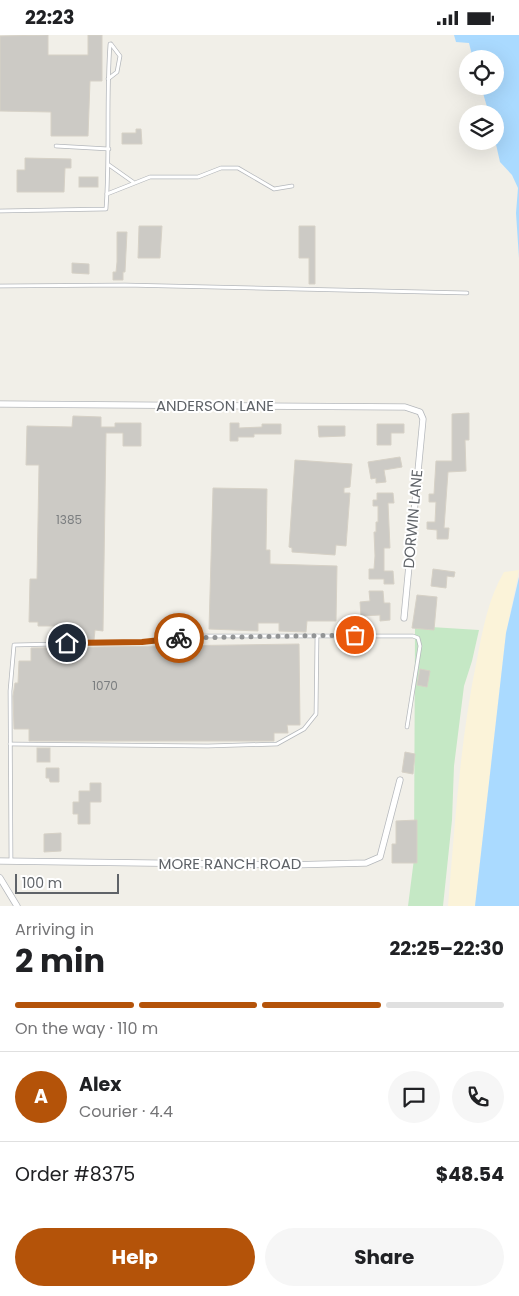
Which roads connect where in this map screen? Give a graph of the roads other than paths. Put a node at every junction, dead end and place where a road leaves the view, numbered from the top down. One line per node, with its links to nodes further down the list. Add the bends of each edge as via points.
1 (108, 79): 1 (lane, via 110,53 110,44 120,56 117,72); 3 (lane)
2 (56, 146): 3 (lane)
3 (109, 149): 4 (lane)
4 (109, 164): 5 (lane); 7 (lane)
5 (133, 182): 6 (lane, via 150,177 198,177 221,168 238,168 274,189); 7 (lane)
6 (292, 187)
7 (107, 194): 8 (lane, via 106,209)
8 (0, 211)
9 (0, 286): 10 (lane, via 135,285)
10 (467, 293)
11 (0, 404): 12 (street, ANDERSON LANE, via 405,407 420,412)
12 (423, 419): 13 (street, DORWIN LANE)
13 (404, 618)
14 (317, 636): 15 (lane, via 418,638 419,656); 16 (lane, via 316,715 304,729 277,744); 16 (lane, via 196,636 142,642 14,645)
15 (407, 727)
16 (10, 744): 19 (lane)
17 (400, 780): 19 (street, MORE RANCH ROAD, via 380,857 366,863)
18 (0, 861): 19 (street, MORE RANCH ROAD)
19 (11, 861)
20 (0, 878): 21 (street)
21 (17, 906)

